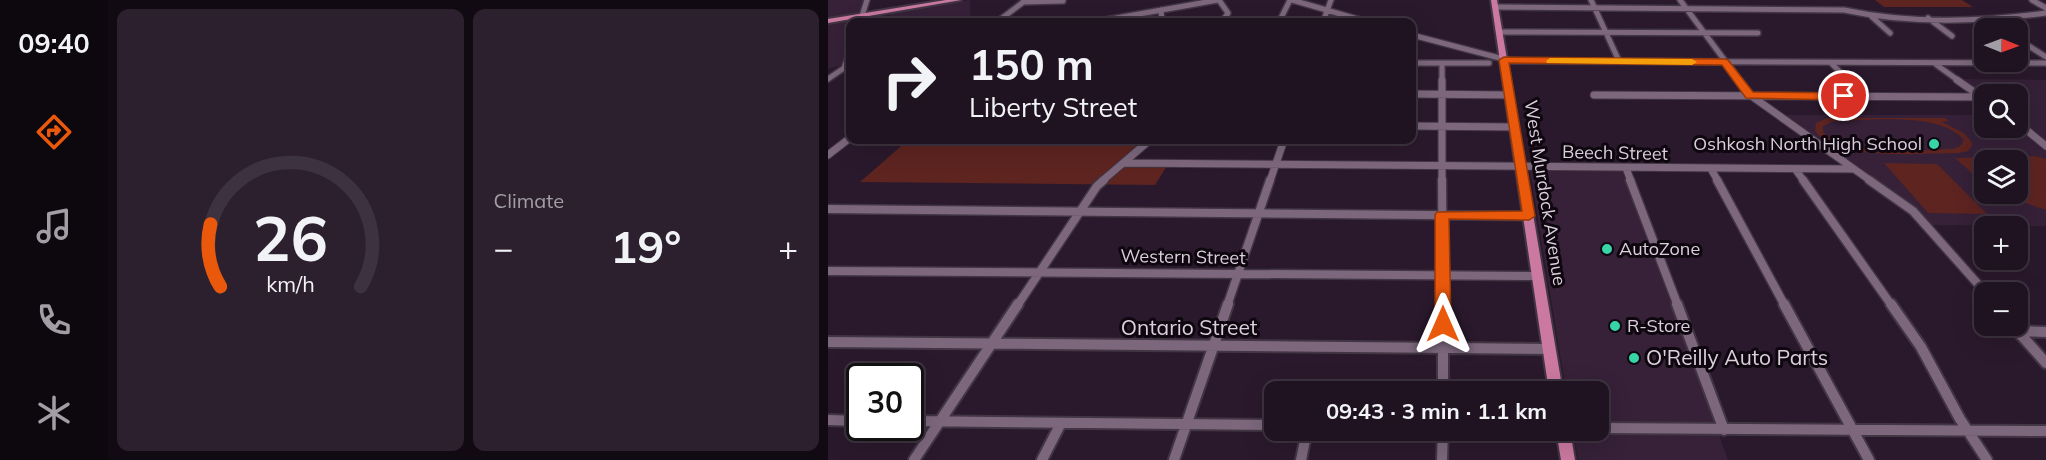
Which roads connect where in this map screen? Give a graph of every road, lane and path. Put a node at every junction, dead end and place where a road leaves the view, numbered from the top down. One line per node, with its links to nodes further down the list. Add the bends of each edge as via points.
1 (867, 0): 19 (street)
2 (958, 0): 20 (main road)
3 (1219, 0): 15 (street); 24 (street, via 1228,13)
4 (1291, 0): 16 (street); 25 (street)
5 (1331, 0): 16 (street)
6 (1591, 0): 12 (street)
7 (1680, 0): 13 (street)
8 (2032, 0): 14 (street)
9 (1025, 1): 10 (street); 21 (street)
10 (1063, 1)
11 (1495, 4): 12 (street); 33 (main road, West Murdock Avenue)
12 (1595, 8): 13 (street); 34 (street)
13 (1686, 8): 18 (street, via 1844,10); 35 (street)
14 (2046, 8)
15 (1161, 10): 22 (street); 23 (street)
16 (1328, 10): 26 (street); 27 (street)
17 (2046, 13): 29 (street)
18 (1872, 17): 28 (street); 37 (street)
19 (861, 18)
20 (866, 18)
21 (1002, 18)
22 (1116, 18)
23 (1162, 18)
24 (1225, 18)
25 (1281, 18)
26 (1325, 18)
27 (1355, 18)
28 (1928, 18): 30 (street); 39 (street)
29 (2010, 18)
30 (1974, 19)
31 (846, 20): 32 (main road)
32 (828, 21)
33 (1500, 32): 34 (street); 42 (main road, West Murdock Avenue)
34 (1605, 33): 35 (street); 43 (street)
35 (1704, 33): 36 (street); 44 (street)
36 (1758, 33)
37 (1890, 33)
38 (1416, 36): 42 (street)
39 (1952, 36)
40 (2028, 45): 41 (street)
41 (2046, 57)
42 (1504, 60): 43 (street); 58 (main road, West Murdock Avenue)
43 (1619, 62): 44 (street)
44 (1725, 62): 48 (street); 60 (street)
45 (1416, 63): 46 (street)
46 (1443, 63): 47 (street); 57 (street)
47 (1489, 63)
48 (1832, 63): 49 (street); 61 (street)
49 (1934, 63): 50 (street); 55 (street)
50 (2046, 63)
51 (846, 67): 53 (street)
52 (846, 68): 54 (street)
53 (828, 71)
54 (828, 79)
55 (1974, 92)
56 (1416, 94): 57 (street)
57 (1442, 94): 58 (street); 64 (street)
58 (1510, 95): 65 (main road, West Murdock Avenue)
59 (1594, 95): 60 (street)
60 (1750, 95): 61 (street); 79 (street)
61 (1865, 97): 62 (street)
62 (1974, 98)
63 (1416, 126): 64 (street)
64 (1442, 126): 65 (street); 74 (street)
65 (1515, 127): 75 (main road, West Murdock Avenue)
66 (2028, 131): 70 (street)
67 (846, 141): 71 (street)
68 (1145, 144): 72 (street)
69 (1283, 144): 73 (street)
70 (2046, 146)
71 (828, 155)
72 (1124, 163): 73 (street, Beech Street); 81 (street, via 1100,183)
73 (1275, 165): 74 (street, Beech Street); 82 (street)
74 (1442, 166): 75 (street, Beech Street); 83 (street)
75 (1521, 167): 76 (street, Beech Street); 84 (main road, West Murdock Avenue)
76 (1626, 168): 77 (street, Beech Street); 110 (street)
77 (1711, 169): 78 (street, Beech Street); 111 (street)
78 (1795, 169): 79 (street, Beech Street); 112 (street, via 1921,347)
79 (1854, 169): 90 (street, via 1913,211)
80 (828, 209): 81 (street)
81 (1080, 211): 82 (street); 86 (street)
82 (1258, 214): 83 (street); 87 (street)
83 (1442, 215): 84 (street); 88 (street)
84 (1529, 216): 89 (main road, West Murdock Avenue)
85 (828, 271): 86 (street, Western Street)
86 (1040, 272): 87 (street, Western Street); 95 (street)
87 (1237, 274): 88 (street, Western Street); 96 (street)
88 (1443, 276): 89 (street, Western Street); 97 (street)
89 (1538, 276): 98 (main road, West Murdock Avenue)
90 (1976, 282)
91 (2028, 330): 92 (street)
92 (2046, 332)
93 (2023, 336): 99 (street)
94 (828, 342): 95 (street, Ontario Street)
95 (992, 344): 96 (street, Ontario Street); 105 (street)
96 (1213, 346): 97 (street, Ontario Street); 107 (street)
97 (1443, 348): 98 (street, Ontario Street); 100 (street)
98 (1549, 349): 101 (main road, West Murdock Avenue)
99 (2046, 363)
100 (1443, 381)
101 (1554, 381)
102 (828, 420): 103 (street)
103 (846, 421)
104 (924, 421): 105 (street)
105 (940, 421): 106 (street); 117 (street)
106 (1061, 423): 107 (street); 118 (street)
107 (1186, 425): 108 (street); 119 (street)
108 (1264, 425)
109 (1609, 428): 110 (street)
110 (1724, 430): 111 (street)
111 (1853, 430): 112 (street); 123 (street)
112 (1967, 431): 113 (street); 124 (street)
113 (2046, 431)
114 (1305, 441): 120 (street)
115 (1443, 441): 121 (street)
116 (1565, 441): 122 (main road)
117 (914, 460)
118 (1042, 460)
119 (1174, 460)
120 (1301, 460)
121 (1442, 460)
122 (1568, 460)
123 (1869, 460)
124 (1987, 460)

